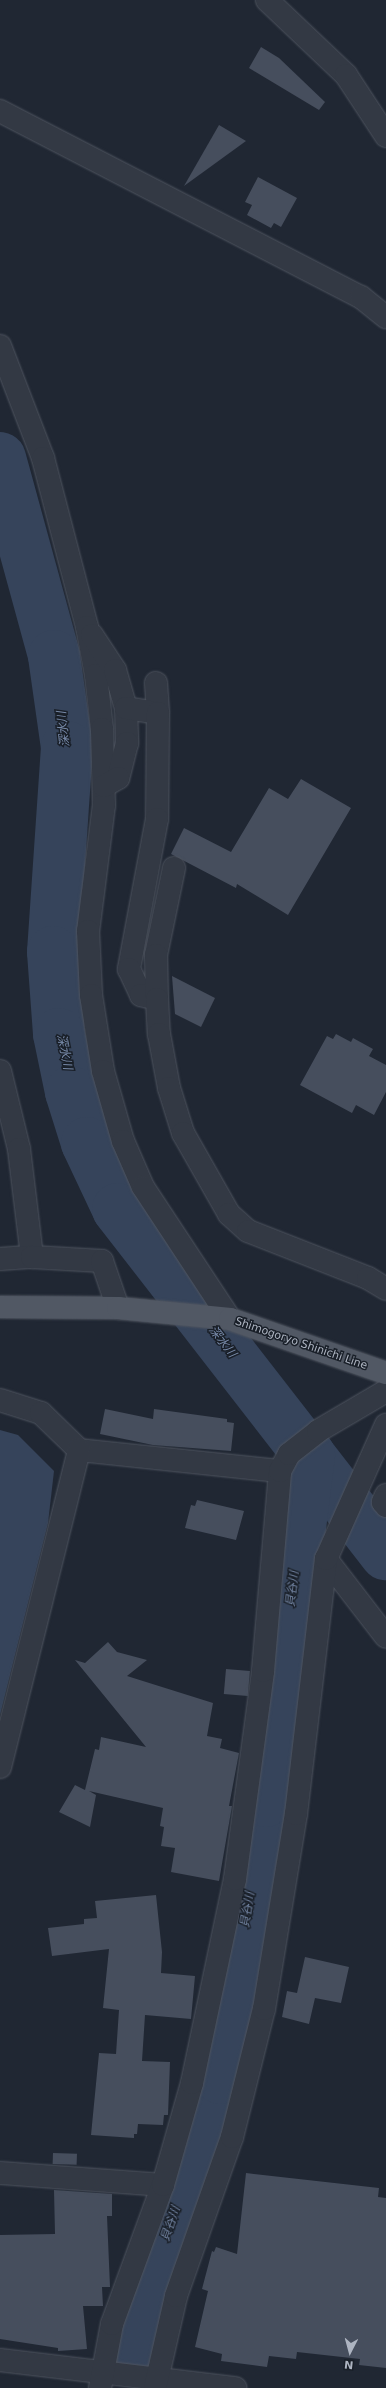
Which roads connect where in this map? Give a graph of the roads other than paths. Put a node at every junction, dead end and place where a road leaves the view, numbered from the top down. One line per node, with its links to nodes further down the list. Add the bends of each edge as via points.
1 (267, 0): 3 (street, via 346,75)
2 (0, 111): 4 (street, via 361,297)
3 (386, 136)
4 (386, 317)
5 (0, 346): 6 (street, via 43,458)
6 (87, 627): 8 (street, via 115,670); 10 (street, via 102,729)
7 (156, 683): 9 (street)
8 (126, 708): 9 (street); 10 (street, via 127,743 118,778)
9 (158, 713): 12 (street, via 156,819 129,969 141,994)
10 (104, 786): 19 (street, via 104,805 88,931 91,995 103,1071 123,1141 143,1187)
11 (174, 868): 12 (street, via 156,955)
12 (157, 999): 16 (street, via 159,1034 169,1088 183,1133 229,1214 248,1231 368,1278)
13 (0, 1071): 14 (street, via 19,1149)
14 (32, 1257): 15 (street); 18 (street, via 102,1261)
15 (0, 1259)
16 (386, 1289)
17 (0, 1308): 18 (main road, Shimogoryo Shinichi Line)
18 (118, 1308): 19 (main road, Shimogoryo Shinichi Line)
19 (230, 1319): 20 (main road, Shimogoryo Shinichi Line)
20 (386, 1373)
21 (386, 1391): 25 (street, via 318,1431)
22 (0, 1400): 24 (street, via 41,1413)
23 (386, 1425): 28 (street)
24 (79, 1450): 25 (street); 30 (street)
25 (284, 1463): 32 (street, via 262,1671 235,1879 192,2083)
26 (386, 1495): 27 (street, via 383,1502)
27 (386, 1506)
28 (326, 1559): 29 (street); 35 (street, via 296,1814 264,2009 232,2137 176,2296)
29 (386, 1637)
30 (0, 1767)
31 (0, 2173): 32 (street)
32 (163, 2186): 34 (street, via 112,2324)
33 (0, 2360): 34 (street)
34 (101, 2380): 35 (street)
35 (156, 2383): 36 (street)
36 (235, 2388)

